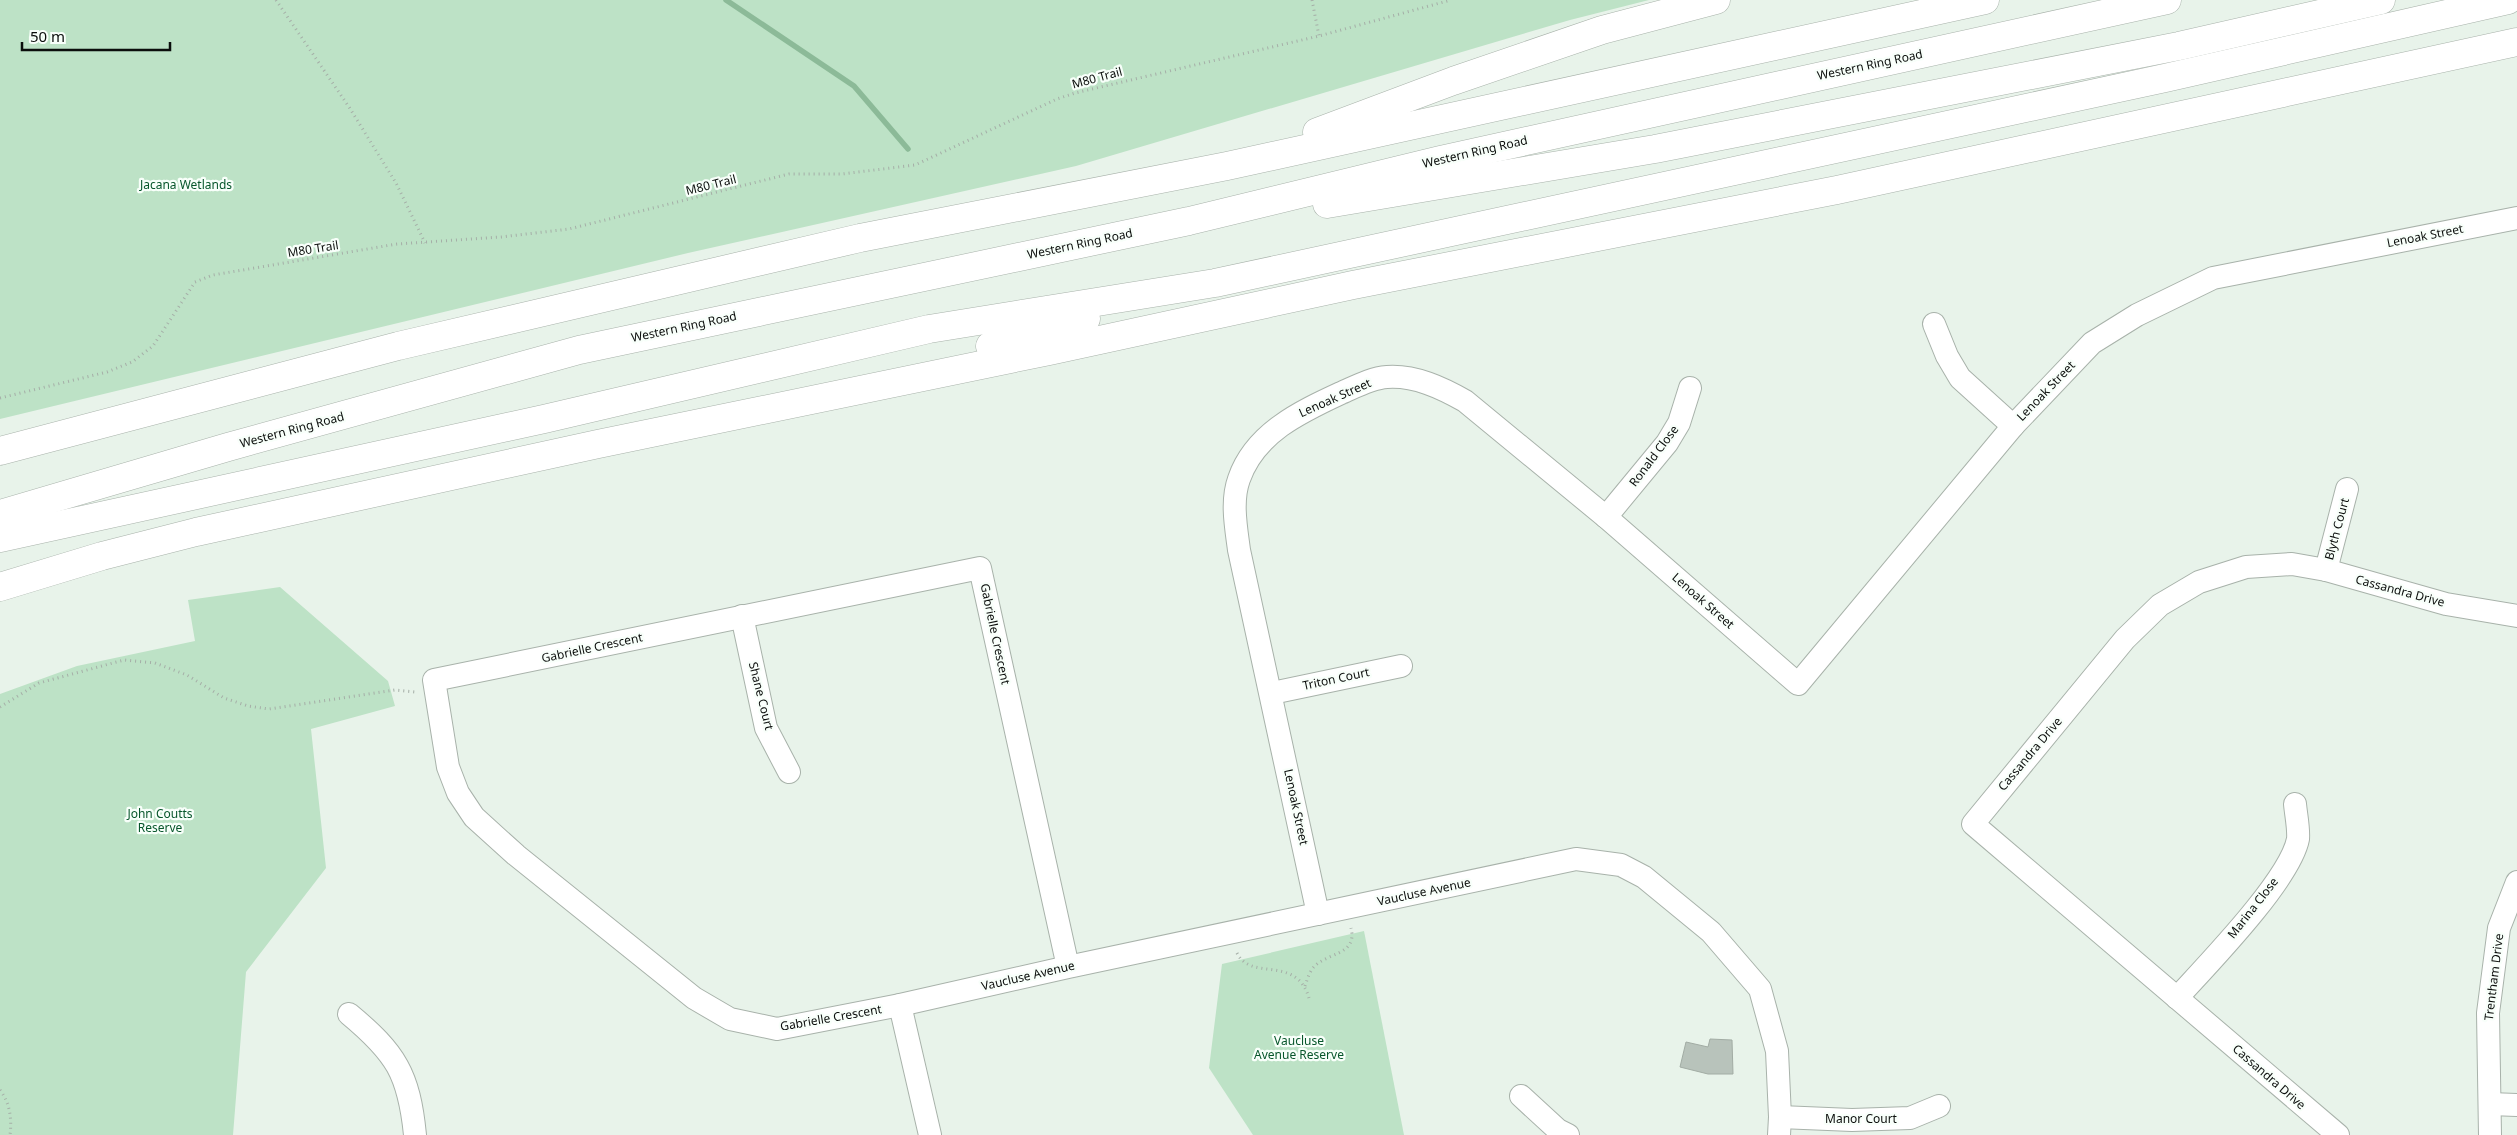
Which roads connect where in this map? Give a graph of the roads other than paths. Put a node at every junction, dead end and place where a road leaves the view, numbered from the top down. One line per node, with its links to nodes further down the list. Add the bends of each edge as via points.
1 (1716, 0): 7 (highway, via 1602,30 1453,81)
2 (1985, 0): 7 (highway)
3 (2167, 0): 9 (highway, Western Ring Road, via 1440,160)
4 (2381, 0): 9 (highway, via 2179,46 1655,149 1305,208)
5 (2508, 0): 10 (highway, via 2155,80)
6 (2517, 42): 14 (highway, via 1837,190 1353,285)
7 (1226, 166): 15 (highway, via 842,242 398,346)
8 (2517, 218): 13 (street, Lenoak Street, via 2213,278 2137,315 2092,343)
9 (1190, 221): 17 (highway, Western Ring Road, via 579,350)
10 (1215, 283): 14 (highway, via 981,348); 19 (highway, via 929,329 544,419)
11 (1934, 324): 13 (street, via 1960,378)
12 (1690, 388): 18 (street, Ronald Close, via 1679,423 1667,443)
13 (2013, 426): 18 (street, Lenoak Street, via 1798,684)
14 (598, 444): 21 (highway, via 196,532)
15 (0, 451)
16 (2347, 489): 20 (street, Blyth Court)
17 (0, 514)
18 (1606, 517): 25 (street, Lenoak Street, via 1466,401 1445,389 1420,380 1388,377 1369,381 1310,407 1283,422 1253,451 1239,479 1234,513 1239,550)
19 (0, 538)
20 (2326, 570): 23 (street, Cassandra Drive, via 2446,604); 31 (street, Cassandra Drive, via 2292,564 2246,568 2199,582 2160,605 2125,639 1973,824)
21 (0, 587)
22 (742, 616): 26 (street, Shane Court, via 766,728); 30 (street, Gabrielle Crescent, via 980,568); 32 (street, Gabrielle Crescent, via 434,680 448,768 458,793 474,817 516,855 694,998 730,1019 777,1029)
23 (2517, 616)
24 (1401, 666): 25 (street, Triton Court)
25 (1272, 693): 29 (street, Lenoak Street)
26 (789, 772)
27 (2295, 804): 31 (street, Marina Close, via 2298,838 2289,861 2267,894)
28 (2517, 882): 35 (street, Trentham Drive, via 2500,928 2488,1013)
29 (1318, 914): 30 (street, Vaucluse Avenue); 38 (street, Vaucluse Avenue, via 1576,859 1621,865 1644,877 1711,932 1760,989 1777,1051)
30 (1068, 967): 32 (street, Vaucluse Avenue)
31 (2178, 998): 42 (street, Cassandra Drive)
32 (900, 1005): 40 (street)
33 (349, 1014): 39 (street, via 375,1036 395,1060 412,1101)
34 (1521, 1096): 41 (street, via 1558,1130)
35 (2490, 1104): 36 (street); 43 (street, Trentham Drive)
36 (2517, 1104)
37 (1939, 1106): 38 (street, Manor Court, via 1910,1118)
38 (1780, 1126)
39 (415, 1135)
40 (930, 1135)
41 (1568, 1135)
42 (2338, 1135)
43 (2490, 1135)

